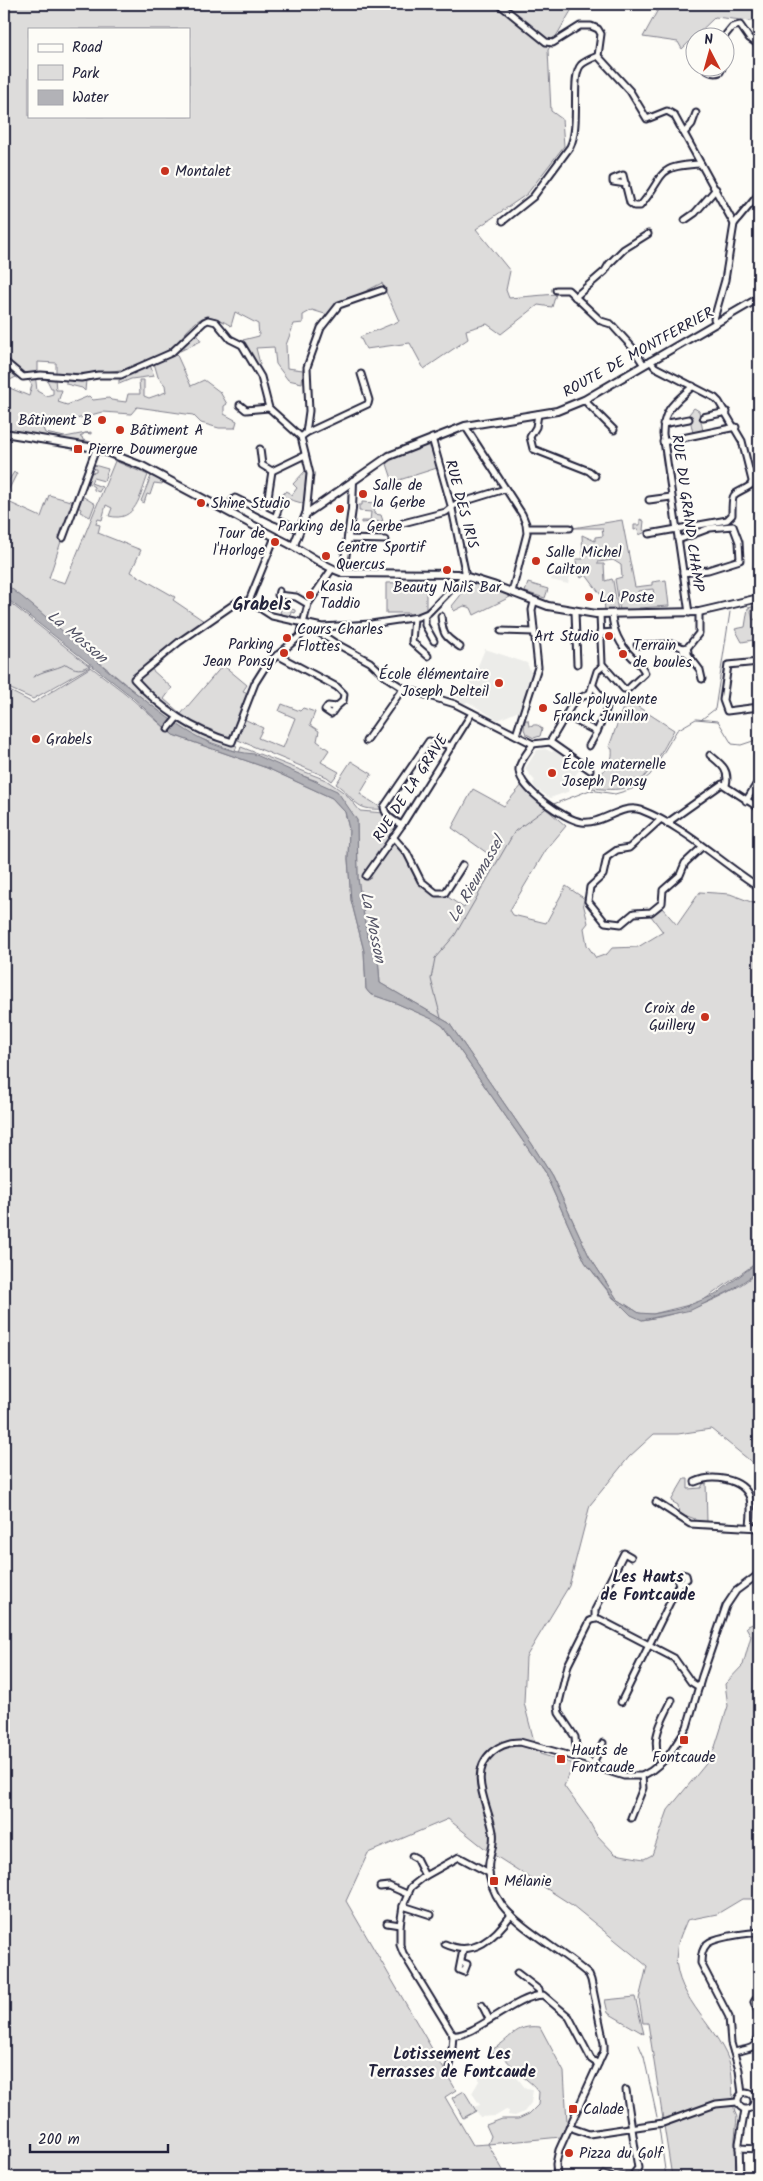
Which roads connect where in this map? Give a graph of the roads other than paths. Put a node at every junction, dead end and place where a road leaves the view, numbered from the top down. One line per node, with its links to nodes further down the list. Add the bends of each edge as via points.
1 (499, 4): 4 (street, via 546,42 553,43 580,26 598,29 601,34)
2 (733, 28): 3 (street, via 740,25)
3 (759, 46)
4 (598, 56): 6 (street, via 630,91 647,119 670,112); 11 (street, via 581,65 578,71 577,117 570,147 533,197)
5 (696, 113): 6 (street)
6 (684, 133): 7 (street)
7 (701, 164): 8 (street, via 668,168 640,206 630,203); 9 (street)
8 (626, 184)
9 (716, 189): 12 (street); 13 (street)
10 (759, 194): 13 (street)
11 (503, 220)
12 (685, 220)
13 (734, 224): 20 (street, via 726,280 714,319)
14 (648, 234): 17 (street, via 624,249 605,272)
15 (382, 290): 39 (street, via 339,305 321,328 308,367)
16 (556, 290): 17 (street, via 568,290)
17 (575, 297): 22 (street, via 601,321 611,324)
18 (757, 299): 19 (street); 20 (street, ROUTE DE MONTFERRIER)
19 (759, 308)
20 (716, 322): 22 (street, ROUTE DE MONTFERRIER)
21 (4, 361): 29 (street, via 23,377 121,375 171,353 193,330 208,320 221,325 230,339 242,345 257,370)
22 (647, 363): 24 (street); 27 (street, ROUTE DE MONTFERRIER)
23 (361, 374): 39 (street, via 368,404)
24 (686, 383): 25 (street); 26 (street)
25 (693, 386): 26 (street, RUE DU GRAND CHAMP); 30 (street, via 715,398)
26 (684, 394): 34 (street, RUE DU GRAND CHAMP, via 669,410)
27 (584, 400): 31 (street, ROUTE DE MONTFERRIER, via 557,411); 37 (street)
28 (240, 405): 29 (street, via 246,410)
29 (269, 408): 40 (street)
30 (727, 412): 32 (street); 36 (street)
31 (538, 414): 35 (street, ROUTE DE MONTFERRIER); 47 (street, via 530,437 533,449)
32 (703, 417)
33 (689, 419): 34 (street)
34 (663, 424): 42 (street, RUE DU GRAND CHAMP)
35 (466, 426): 41 (street, ROUTE DE MONTFERRIER); 49 (street)
36 (736, 427): 42 (street); 62 (street, via 752,485 732,496 730,518)
37 (614, 430)
38 (4, 433): 43 (street)
39 (306, 433): 40 (street)
40 (301, 437): 45 (street)
41 (432, 438): 48 (street, ROUTE DE MONTFERRIER, via 389,456); 54 (street, RUE DES IRIS)
42 (663, 442): 50 (street, RUE DU GRAND CHAMP)
43 (96, 448): 53 (street, via 142,466); 65 (street)
44 (260, 449): 46 (street, via 262,465)
45 (305, 455): 46 (street); 56 (street, via 311,478)
46 (272, 471): 55 (street)
47 (595, 476)
48 (353, 481): 56 (street, ROUTE DE MONTFERRIER); 66 (street)
49 (505, 489): 54 (street, via 456,504); 59 (street, via 522,514)
50 (671, 498): 51 (street); 62 (street, RUE DU GRAND CHAMP)
51 (649, 500)
52 (279, 507): 57 (street)
53 (225, 509): 55 (street, via 235,498); 64 (street)
54 (452, 509): 58 (street); 73 (street, RUE DES IRIS)
55 (262, 512): 57 (street)
56 (306, 514): 61 (street)
57 (275, 518): 61 (street)
58 (403, 523)
59 (527, 528): 60 (street); 75 (street)
60 (570, 528)
61 (300, 530): 69 (street)
62 (676, 530): 63 (street); 68 (street, RUE DU GRAND CHAMP)
63 (650, 534)
64 (274, 537): 69 (street); 77 (street)
65 (63, 538)
66 (348, 539): 67 (street); 71 (street)
67 (385, 540)
68 (678, 540): 72 (street, RUE DU GRAND CHAMP); 72 (street, via 710,528 733,526 739,542 740,560 708,570)
69 (294, 545): 70 (street)
70 (332, 569): 71 (street); 79 (street)
71 (343, 573): 73 (street)
72 (683, 573): 82 (street, RUE DU GRAND CHAMP)
73 (464, 576): 75 (street); 87 (street, via 428,613)
74 (279, 591): 79 (street, via 278,594)
75 (512, 592): 78 (street)
76 (759, 598): 81 (street)
77 (250, 601): 88 (street, via 272,616); 109 (street, via 236,602 134,679)
78 (534, 602): 80 (street); 90 (street)
79 (308, 604): 88 (street)
80 (574, 612): 83 (street); 100 (street)
81 (699, 612): 82 (street); 96 (street, via 699,633)
82 (689, 613): 84 (street)
83 (600, 614): 84 (street); 92 (street)
84 (612, 614): 91 (street)
85 (425, 615): 93 (street, via 424,625)
86 (441, 616): 95 (street, via 442,632)
87 (414, 618): 88 (street, via 322,627); 98 (street, via 412,642)
88 (304, 624): 97 (street, via 300,636); 104 (street, via 370,662)
89 (501, 631): 90 (street)
90 (534, 632): 112 (street, via 538,667)
91 (615, 632): 92 (street); 101 (street, via 645,672 628,689 624,689)
92 (600, 633): 101 (street)
93 (434, 641)
94 (637, 645): 96 (street, via 674,644)
95 (460, 647)
96 (686, 649): 102 (street)
97 (277, 655): 105 (street, via 337,687 344,694 343,701); 109 (street, via 255,683 232,742)
98 (428, 656)
99 (759, 662): 106 (street, via 728,665 723,700 726,711)
100 (577, 664)
101 (603, 666): 103 (street, via 597,671)
102 (702, 679)
103 (593, 686): 108 (street, via 588,695 574,701); 111 (street, via 608,705)
104 (403, 688): 107 (street, via 455,704); 113 (street)
105 (336, 707)
106 (759, 707)
107 (472, 713): 112 (street); 116 (street, RUE DE LA GRAVE)
108 (566, 715): 111 (street); 114 (street)
109 (176, 720): 110 (street)
110 (168, 729)
111 (597, 732): 117 (street)
112 (516, 735): 115 (street)
113 (366, 741)
114 (550, 742): 115 (street); 119 (street)
115 (533, 744): 124 (street, via 519,771 528,785 550,806 570,819 584,823 597,821 634,808)
116 (452, 746): 126 (street, RUE DE LA GRAVE); 126 (street, via 429,741 384,807 389,817)
117 (588, 746)
118 (710, 755): 121 (street, via 724,767 728,776)
119 (590, 770)
120 (759, 780): 122 (street)
121 (726, 785): 122 (street); 125 (street, via 708,792)
122 (746, 801): 123 (street)
123 (759, 808)
124 (660, 820): 125 (street); 128 (street, via 629,848 617,850 607,857 603,875 590,888 588,901 605,922 621,924 636,912 654,911 662,903 663,890 680,875 685,863)
125 (667, 823): 128 (street)
126 (402, 825): 127 (street, RUE DE LA GRAVE)
127 (393, 837): 129 (street, via 407,853 421,881 436,893 445,892); 130 (street, RUE DE LA GRAVE)
128 (702, 847): 131 (street)
129 (463, 865)
130 (366, 876)
131 (759, 888)
132 (695, 1482): 134 (street, via 724,1479 747,1492 751,1501)
133 (656, 1502): 134 (street, via 690,1524)
134 (750, 1526): 135 (street)
135 (759, 1528)
136 (631, 1557): 139 (street, via 624,1553 595,1610)
137 (758, 1578): 141 (street, via 736,1591 726,1606)
138 (679, 1584): 140 (street)
139 (595, 1619): 140 (street); 145 (street, via 590,1621 568,1665 558,1707 575,1737)
140 (649, 1645): 141 (street, via 674,1658); 143 (street)
141 (698, 1687): 147 (street, via 687,1727)
142 (672, 1700): 147 (street, via 656,1734)
143 (621, 1702)
144 (603, 1743): 146 (street)
145 (577, 1758): 146 (street); 151 (street, via 512,1742 498,1747 486,1759 480,1775 494,1838)
146 (593, 1763): 148 (street, via 616,1774)
147 (661, 1763): 148 (street)
148 (642, 1776): 149 (street, via 643,1788)
149 (631, 1818)
150 (412, 1856): 152 (street)
151 (489, 1873): 152 (street, via 459,1857); 157 (street, via 494,1891)
152 (425, 1876): 154 (street)
153 (380, 1887): 154 (street, via 389,1886)
154 (407, 1894): 155 (street)
155 (403, 1906): 156 (street); 159 (street)
156 (431, 1915)
157 (512, 1915): 162 (street, via 496,1934); 173 (street, via 589,1975 604,2044)
158 (387, 1922): 159 (street)
159 (400, 1925): 171 (street, via 400,1945)
160 (759, 1932): 172 (street, via 715,1940 708,1943 702,1954 701,1963 729,2017)
161 (445, 1944): 162 (street)
162 (463, 1950): 163 (street)
163 (461, 1962)
164 (517, 1973): 165 (street)
165 (540, 1995): 169 (street); 173 (street, via 565,2012 591,2058)
166 (759, 1999): 168 (street, via 754,2002)
167 (482, 2005): 169 (street)
168 (759, 2014)
169 (489, 2019): 171 (street, via 473,2030)
170 (759, 2032): 172 (street, via 757,2043 752,2048)
171 (453, 2035): 174 (street)
172 (734, 2052): 176 (street)
173 (598, 2064): 183 (street)
174 (448, 2068)
175 (626, 2090): 184 (street)
176 (742, 2094): 178 (street); 179 (street)
177 (759, 2094): 178 (street)
178 (751, 2095): 181 (street)
179 (738, 2102): 182 (street); 184 (street, via 716,2104 664,2123)
180 (759, 2105): 181 (street)
181 (753, 2106): 182 (street)
182 (745, 2110): 185 (street)
183 (569, 2128): 184 (street, via 589,2134); 188 (street, via 556,2160)
184 (632, 2128): 190 (street, via 638,2168 632,2176)
185 (739, 2148): 186 (street); 191 (street)
186 (759, 2149)
187 (603, 2175): 189 (street)
188 (557, 2177)
189 (611, 2177)
190 (620, 2177)
191 (740, 2177)

